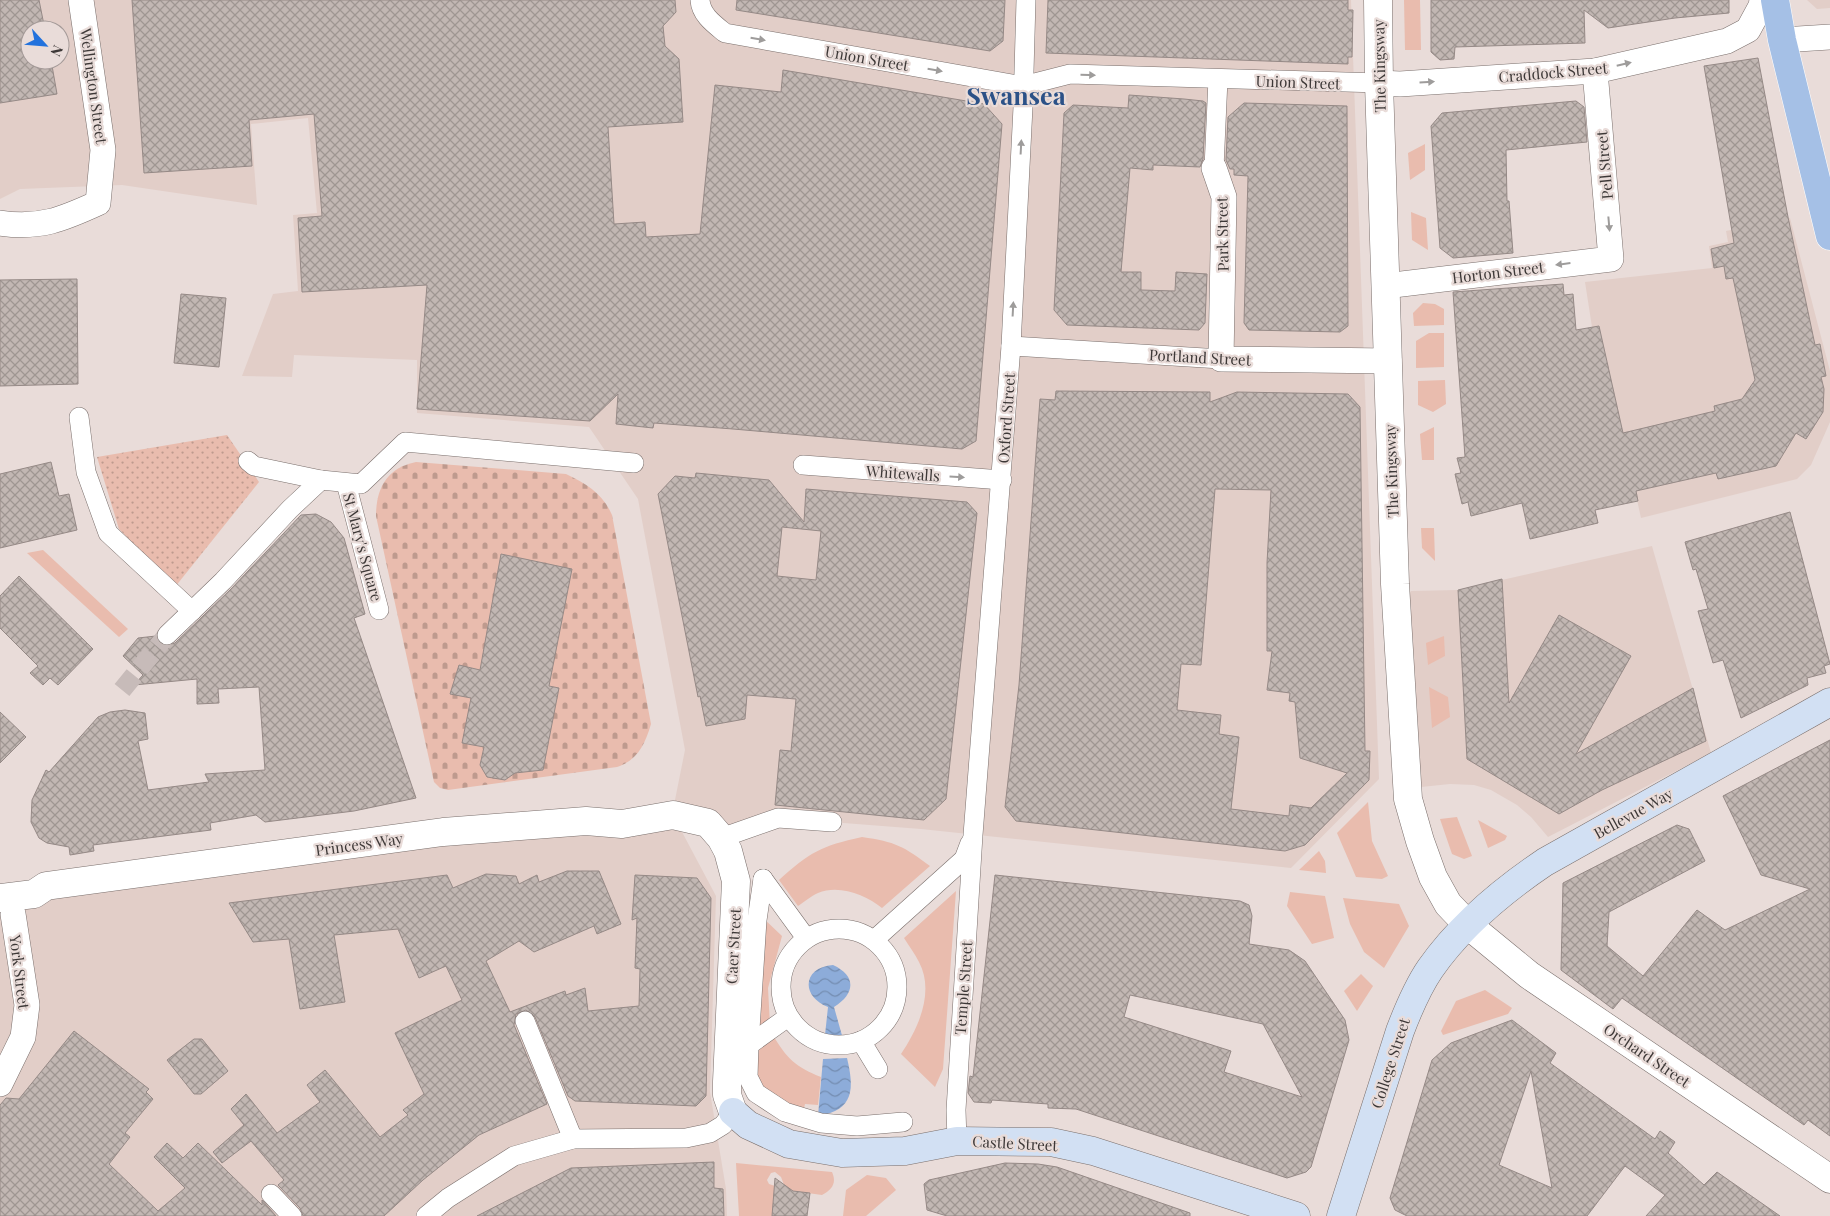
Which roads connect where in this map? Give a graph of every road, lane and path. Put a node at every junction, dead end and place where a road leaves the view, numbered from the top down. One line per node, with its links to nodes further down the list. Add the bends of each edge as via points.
1 (81, 0): 14 (street, Wellington Street, via 103,150 98,203 59,221 19,226)
2 (700, 0): 12 (street, Union Street, one-way to 12, via 701,7 713,23 725,33)
3 (1026, 0): 12 (street, Oxford Street)
4 (1378, 0): 11 (street, The Kingsway)
5 (1762, 0): 9 (street, Craddock Street, one-way to 5, via 1727,41 1748,30)
6 (1775, 0): 8 (main road)
7 (1830, 37): 8 (street)
8 (1782, 40): 15 (main road)
9 (1595, 71): 11 (street, Craddock Street, one-way to 9); 16 (street, Pell Street, one-way to 16)
10 (1218, 80): 11 (street, Union Street); 12 (street, Union Street, one-way to 10, via 1070,74); 13 (street, Park Street)
11 (1379, 83): 17 (street, The Kingsway)
12 (1023, 86): 18 (street, Oxford Street, one-way to 12)
13 (1214, 168): 19 (street, Park Street, via 1224,197)
14 (0, 223)
15 (1830, 236)
16 (1611, 259): 17 (street, Horton Street, one-way to 17)
17 (1385, 286): 20 (street, The Kingsway)
18 (1011, 346): 19 (street, Portland Street); 26 (street, Oxford Street)
19 (1221, 359): 20 (street, Portland Street)
20 (1389, 360): 39 (street, The Kingsway, via 1395,584 1408,799 1433,877 1448,904)
21 (79, 417): 29 (street, via 86,472 108,533)
22 (248, 461): 25 (street, via 254,466)
23 (634, 463): 27 (street, via 405,442 361,484)
24 (803, 466): 26 (street, Whitewalls, one-way to 26)
25 (321, 480): 27 (street); 29 (street)
26 (1002, 480): 34 (street, Oxford Street)
27 (346, 483): 28 (street, St Mary's Square)
28 (379, 610)
29 (192, 611): 30 (street)
30 (167, 635)
31 (1819, 708): 39 (main road, Bellevue Way, via 1546,862 1508,887)
32 (673, 815): 35 (street, Caer Street, via 708,823); 37 (street, Princess Way, via 622,824 586,821 443,832)
33 (832, 822): 35 (street, via 778,818)
34 (973, 835): 41 (street, via 964,859); 51 (street, Temple Street, via 956,1110)
35 (721, 838): 48 (street, Caer Street, via 736,881 727,1082 727,1095)
36 (0, 879): 37 (street, Princess Way, via 32,879)
37 (46, 886): 38 (street, Princess Way)
38 (6, 906): 47 (street, York Street, via 28,1006 23,1037)
39 (1468, 925): 52 (street, Orchard Street, via 1529,975); 57 (main road, College Street, via 1430,969 1412,1002)
40 (806, 938): 41 (street, via 823,930 841,928 860,932); 42 (street, via 792,950 780,983); 45 (street, via 763,879 757,920)
41 (874, 940): 44 (street, via 889,956 896,975 897,996 890,1014 878,1030)
42 (788, 1017): 44 (street, via 806,1035 828,1045); 45 (street)
43 (525, 1021): 50 (street)
44 (861, 1041): 46 (street)
45 (749, 1045): 49 (street, via 748,1077 756,1092 785,1112 821,1122 857,1126)
46 (878, 1069)
47 (0, 1084)
48 (733, 1112): 50 (street, via 710,1133 686,1138); 51 (main road, Castle Street, via 748,1125 789,1144 842,1153 905,1151)
49 (903, 1122)
50 (572, 1139): 55 (street, via 514,1156)
51 (957, 1140): 56 (main road, Castle Street, via 1051,1142 1093,1151)
52 (1830, 1179)
53 (271, 1194): 54 (street)
54 (292, 1216)
55 (426, 1216)
56 (1296, 1216)
57 (1341, 1216)

